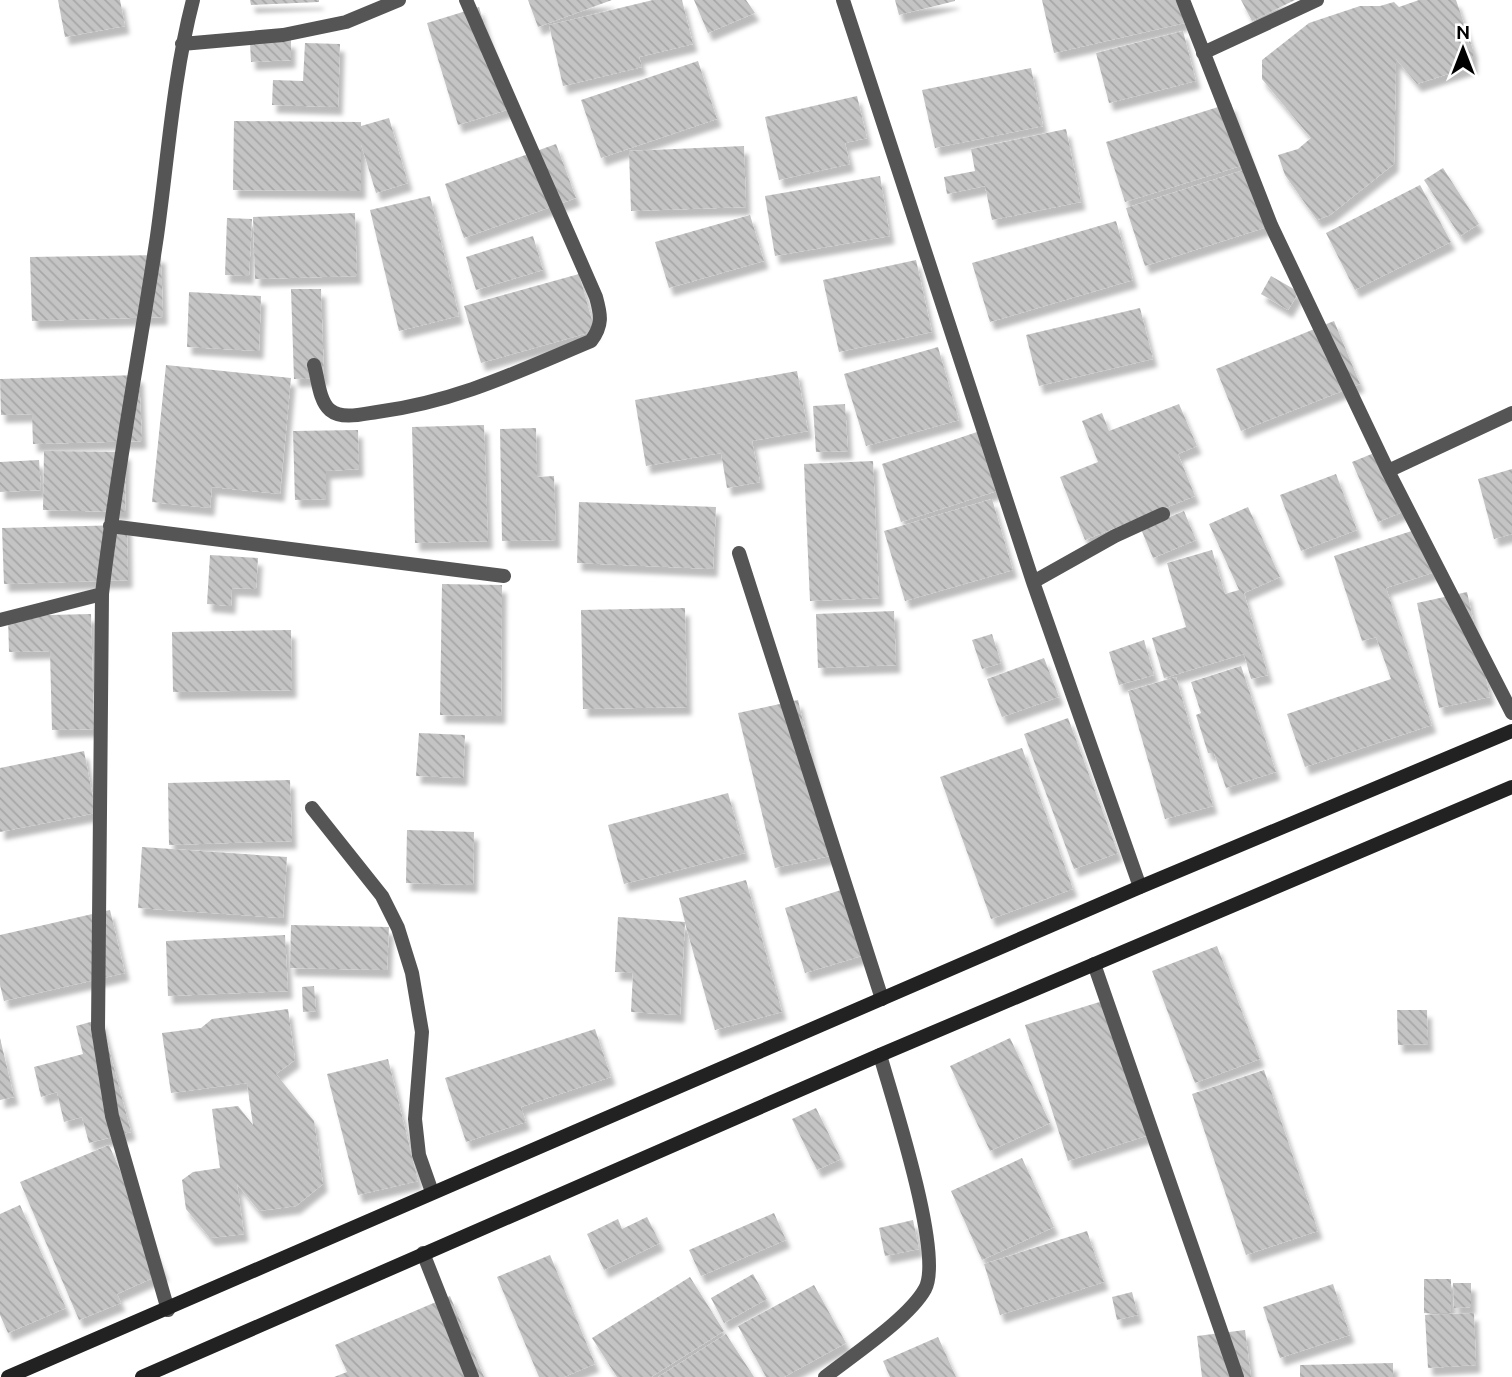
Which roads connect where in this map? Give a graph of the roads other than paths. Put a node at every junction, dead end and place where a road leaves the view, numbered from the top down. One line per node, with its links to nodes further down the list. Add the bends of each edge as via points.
1 (193, 0): 7 (street)
2 (399, 0): 7 (street, via 346,22 283,35)
3 (466, 0): 9 (street, via 596,297 600,330 591,341 486,386 426,405 364,414 342,416 329,410)
4 (843, 0): 16 (street)
5 (1183, 0): 8 (street)
6 (1317, 0): 8 (street)
7 (182, 44): 13 (street, via 157,236)
8 (1203, 53): 11 (street, via 1271,225)
9 (314, 365)
10 (1512, 413): 11 (street)
11 (1388, 471): 19 (street)
12 (1163, 514): 16 (street)
13 (110, 526): 15 (street); 17 (street)
14 (739, 553): 25 (street)
15 (504, 576)
16 (1034, 582): 23 (street)
17 (102, 594): 18 (street); 29 (street, via 98,1028 112,1116)
18 (0, 620)
19 (1512, 713)
20 (1512, 731): 23 (main road)
21 (1512, 787): 24 (main road)
22 (312, 808): 27 (street, via 382,896 398,928 412,973 422,1032 415,1119 419,1156)
23 (1140, 887): 25 (main road)
24 (1094, 964): 26 (main road); 34 (street)
25 (881, 999): 27 (main road)
26 (880, 1055): 28 (main road); 33 (street, via 923,1214 927,1286 916,1303)
27 (432, 1192): 29 (main road)
28 (423, 1253): 31 (main road); 32 (street)
29 (168, 1310): 30 (main road)
30 (8, 1377)
31 (142, 1377)
32 (472, 1377)
33 (825, 1377)
34 (1237, 1377)

